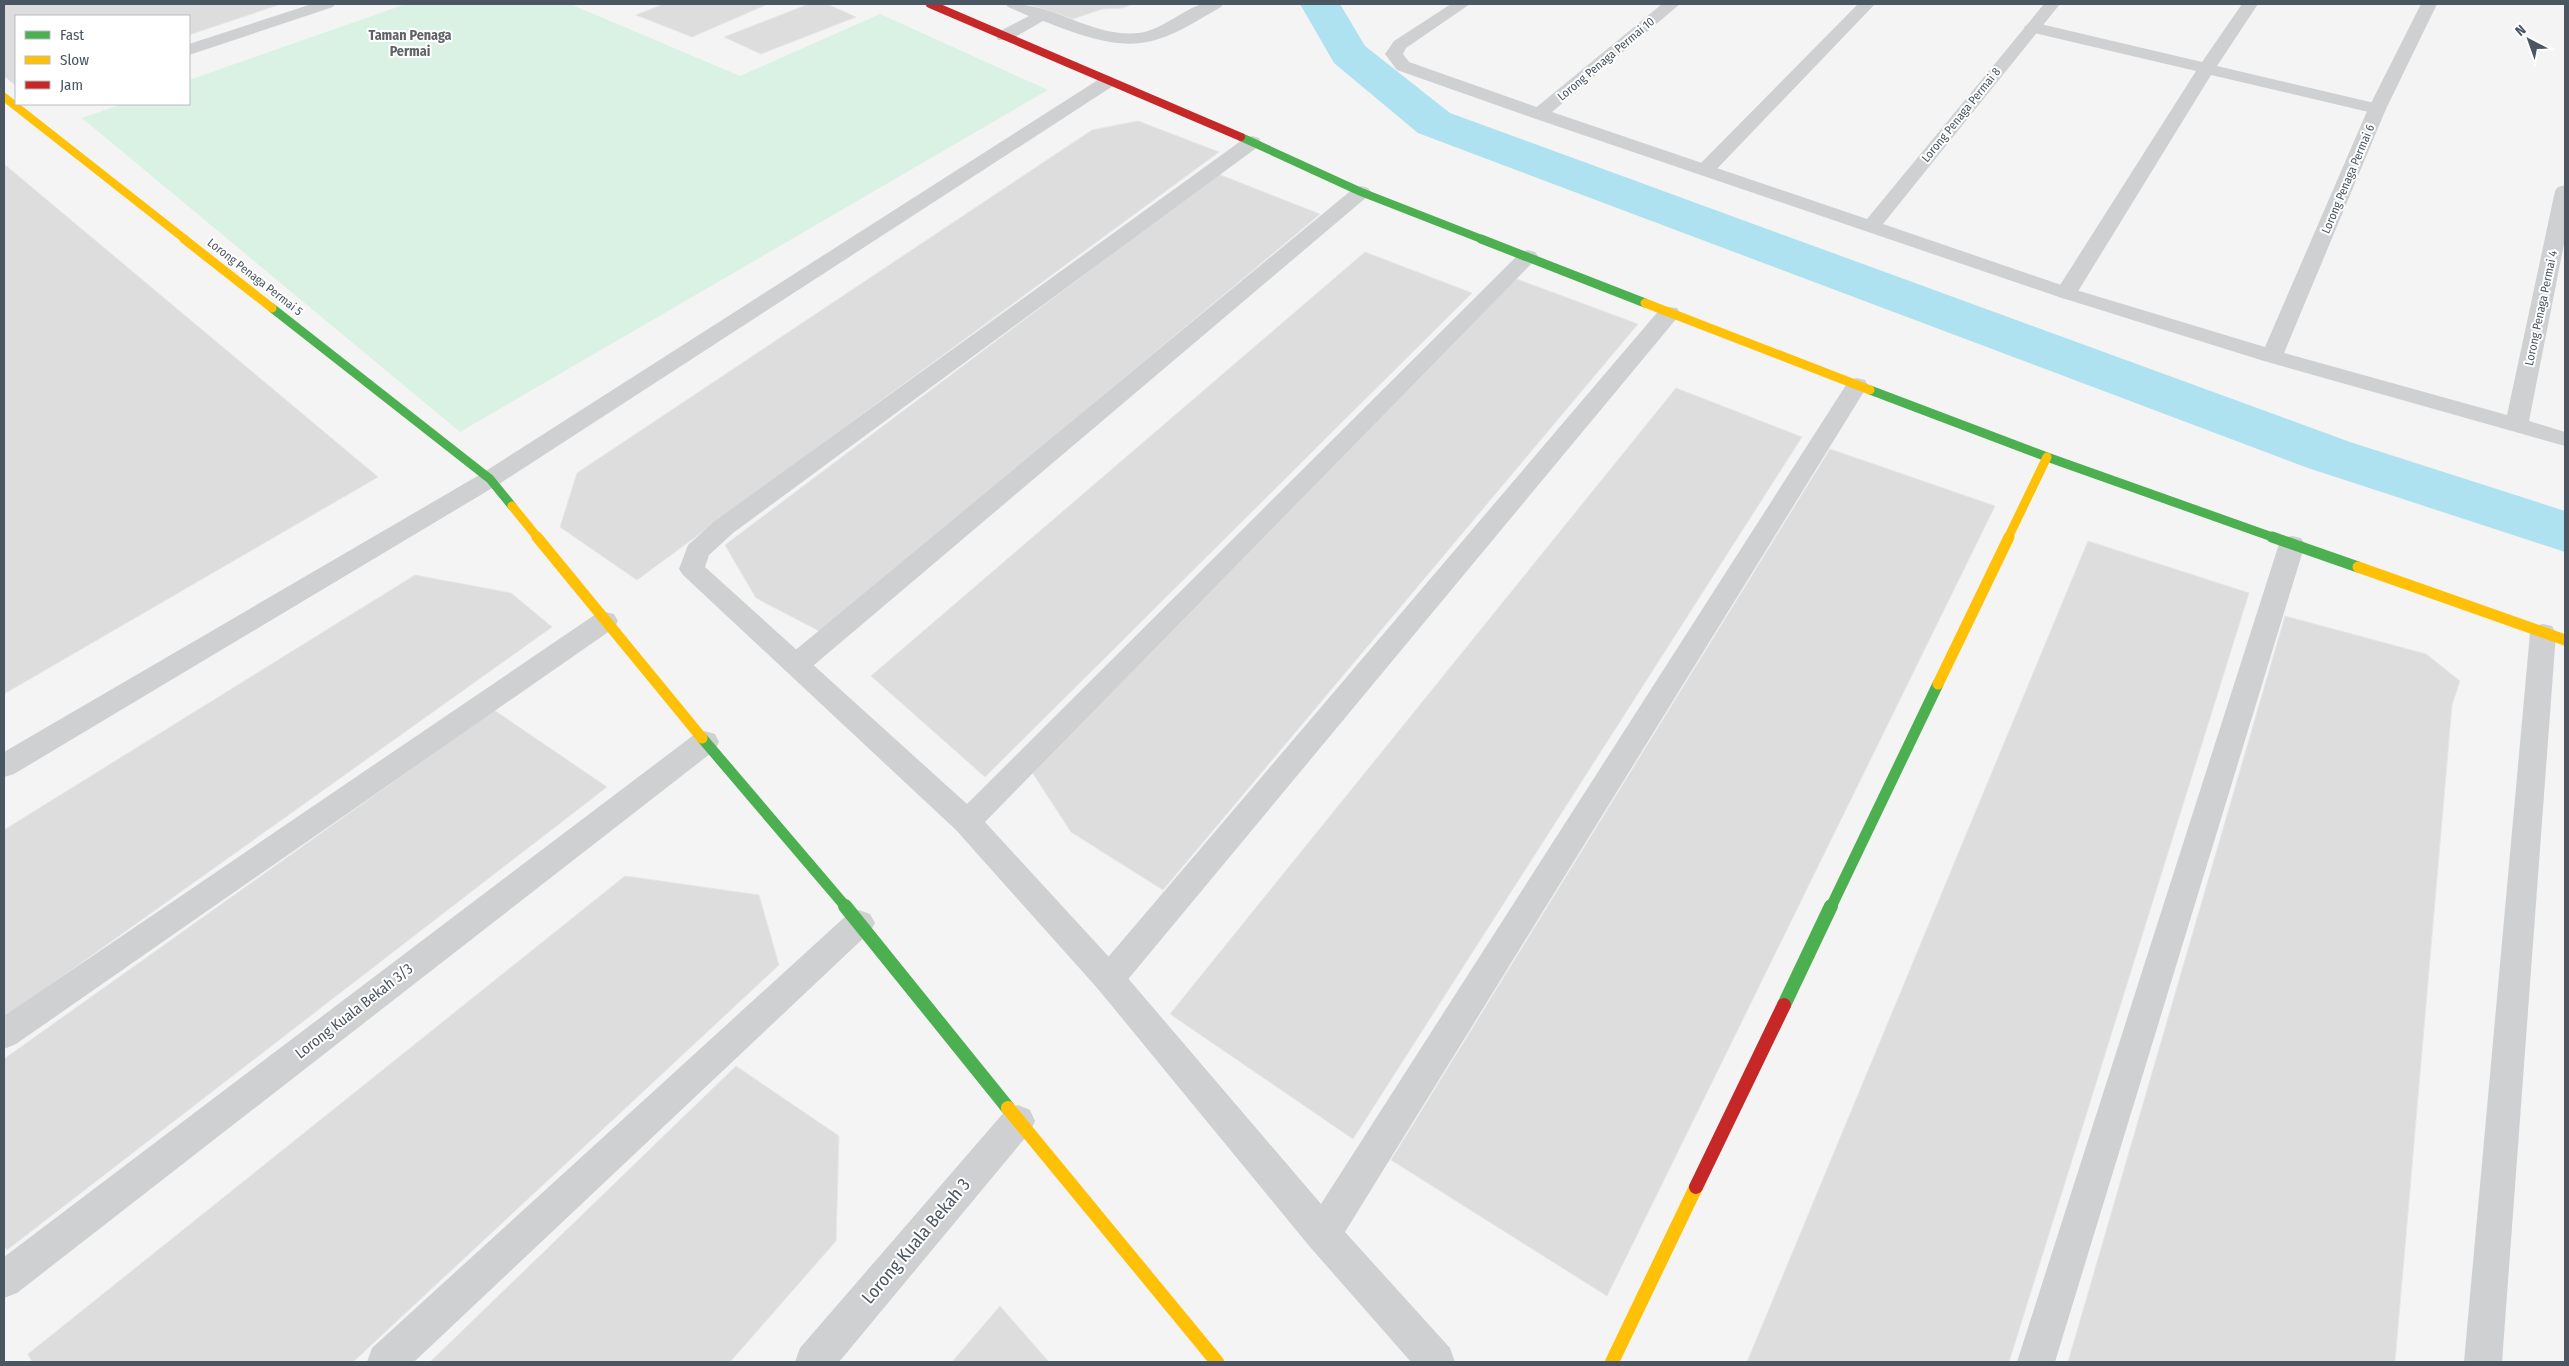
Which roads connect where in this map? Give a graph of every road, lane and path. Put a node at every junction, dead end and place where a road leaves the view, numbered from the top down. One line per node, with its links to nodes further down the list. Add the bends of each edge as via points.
1 (326, 4): 14 (street)
2 (930, 4): 13 (street)
3 (1014, 4): 11 (street)
4 (1214, 4): 11 (street, via 1139,38 1124,38)
5 (1462, 4): 19 (street, via 1400,45 1394,54 1403,66 1426,76)
6 (1672, 4): 19 (street, Lorong Penaga Permai 10)
7 (1867, 4): 21 (street)
8 (2052, 4): 12 (street, Lorong Penaga Permai 8)
9 (2250, 4): 15 (street)
10 (2429, 4): 18 (street, Lorong Penaga Permai 6)
11 (1041, 16): 13 (street)
12 (2032, 27): 15 (street); 24 (street, Lorong Penaga Permai 8)
13 (1004, 36): 16 (street)
14 (190, 50)
15 (2206, 69): 18 (street); 26 (street)
16 (1107, 82): 20 (street); 33 (street)
17 (20, 105): 33 (street, Lorong Penaga Permai 5)
18 (2378, 110): 28 (street, Lorong Penaga Permai 6)
19 (1539, 114): 21 (street)
20 (1252, 142): 23 (street); 37 (street, via 724,527 697,551 692,569)
21 (1705, 170): 24 (street)
22 (2565, 191): 30 (street, Lorong Penaga Permai 4)
23 (1361, 192): 25 (street); 37 (street)
24 (1871, 226): 26 (street)
25 (1528, 256): 27 (street); 40 (street)
26 (2066, 293): 28 (street)
27 (1670, 313): 29 (street); 42 (street)
28 (2272, 356): 30 (street)
29 (1857, 386): 32 (street); 45 (street)
30 (2517, 425): 31 (street)
31 (2565, 439)
32 (2047, 457): 34 (street); 51 (street)
33 (490, 478): 35 (street, Lorong Penaga Permai 5); 39 (street)
34 (2292, 544): 36 (street); 52 (street)
35 (605, 621): 38 (street, Lorong Penaga Permai 5); 43 (street)
36 (2554, 636): 53 (street)
37 (797, 664): 40 (street)
38 (705, 742): 41 (street, Lorong Penaga Permai 5); 46 (street, Lorong Kuala Bekah 3/3)
39 (4, 766)
40 (967, 822): 42 (street)
41 (859, 923): 44 (street, Lorong Penaga Permai 5); 47 (street)
42 (1109, 979): 45 (street)
43 (4, 1034)
44 (1018, 1121): 48 (street, Lorong Kuala Bekah 3); 49 (street, Lorong Penaga Permai 5)
45 (1323, 1234): 50 (street)
46 (4, 1280)
47 (386, 1362)
48 (814, 1362)
49 (1217, 1362)
50 (1436, 1362)
51 (1612, 1362)
52 (2036, 1362)
53 (2483, 1362)

